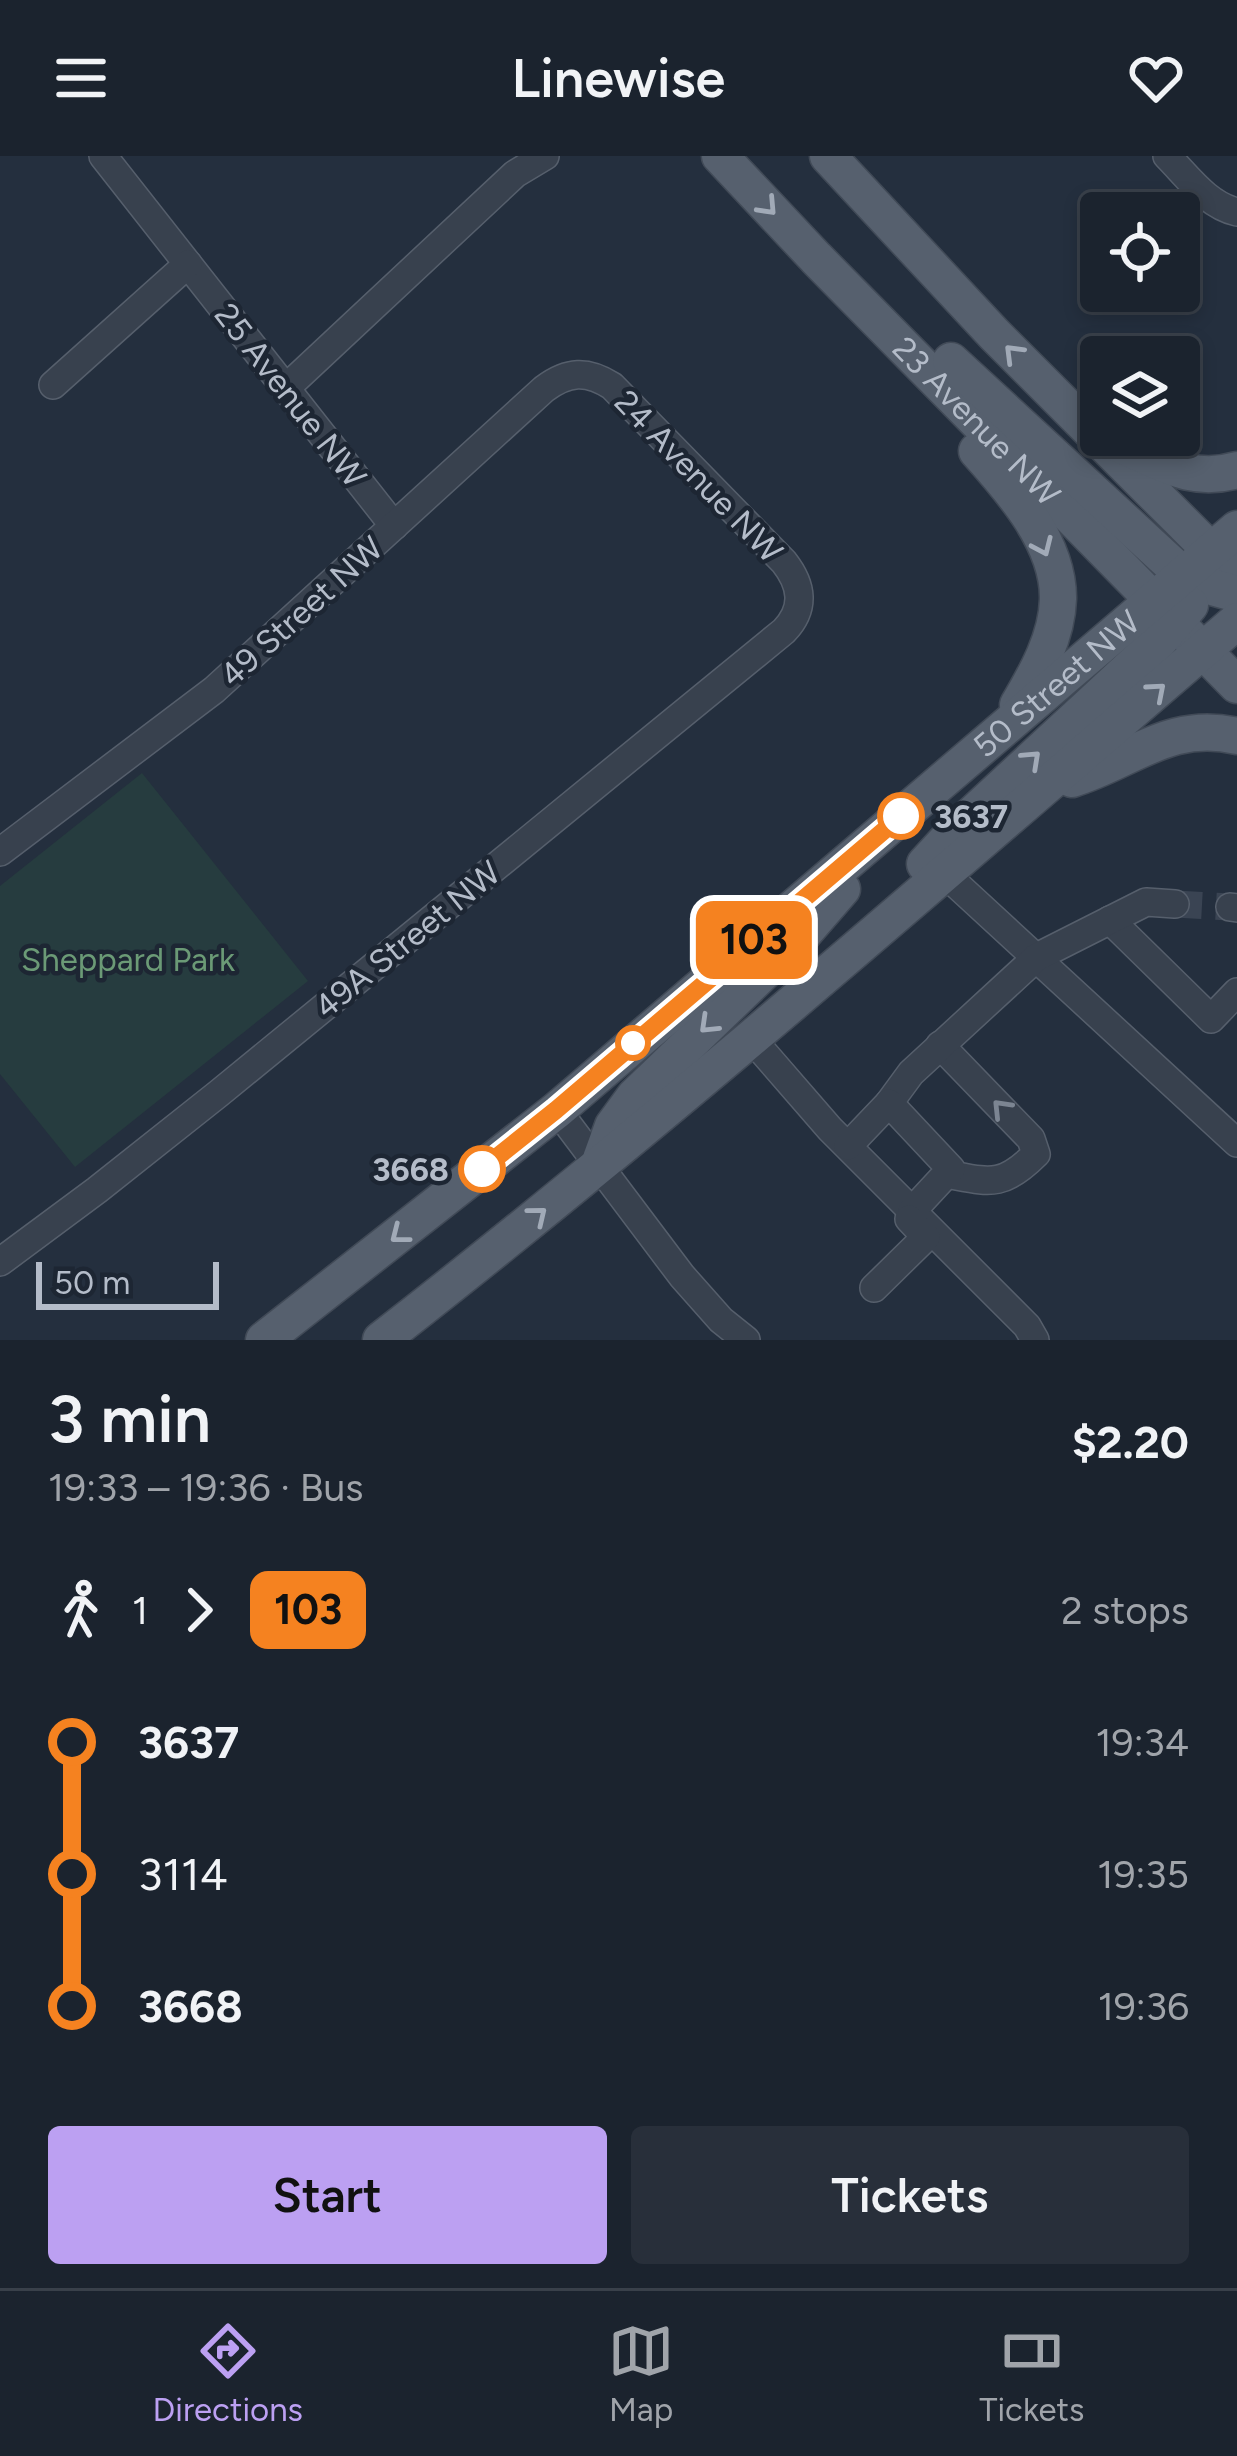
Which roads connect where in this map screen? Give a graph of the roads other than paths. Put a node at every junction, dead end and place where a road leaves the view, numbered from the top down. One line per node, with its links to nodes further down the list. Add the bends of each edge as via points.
1 (103, 156): 8 (street, 25 Avenue NW)
2 (545, 156): 11 (street, via 514,174)
3 (720, 156): 7 (main road, 23 Avenue NW, one-way to 7)
4 (828, 156): 12 (main road, 23 Avenue NW, one-way to 4)
5 (1167, 156): 6 (street, via 1206,197)
6 (1237, 212)
7 (814, 255): 17 (main road, 23 Avenue NW); 20 (main road, one-way to 20, via 849,311 998,475 1049,555 1058,592 1052,637)
8 (188, 264): 10 (street); 11 (street, 25 Avenue NW)
9 (575, 374): 16 (street, 49 Street NW, via 544,389); 18 (street, 24 Avenue NW, via 612,386 784,562)
10 (52, 385)
11 (286, 388): 16 (street, 25 Avenue NW)
12 (1080, 419)
13 (1111, 456): 17 (main road, 23 Avenue NW)
14 (1144, 456): 15 (main road, via 1214,477)
15 (1237, 470)
16 (394, 526): 25 (street, 49 Street NW, via 214,690)
17 (1213, 599): 19 (main road, 23 Avenue NW); 20 (main road, 50 Street NW); 22 (main road, one-way to 17); 30 (main road, one-way to 17, via 961,825)
18 (799, 603): 41 (street, 49A Street NW, via 784,631)
19 (1237, 685)
20 (1004, 729): 24 (main road, 50 Street NW)
21 (1237, 736): 22 (main road, via 1159,739)
22 (1046, 787): 26 (main road)
23 (0, 815): 25 (street, 49 Street NW)
24 (901, 816): 35 (main road, 50 Street NW); 38 (main road, one-way to 38, via 803,934 635,1096)
25 (9, 845)
26 (944, 873): 29 (street); 30 (main road)
27 (1175, 904): 28 (street, via 1146,902)
28 (1110, 920): 29 (street); 31 (street, via 1210,1019)
29 (1037, 957): 33 (street); 37 (street)
30 (837, 966): 32 (main road)
31 (1237, 992)
32 (751, 1038): 36 (street); 38 (main road)
33 (940, 1045): 34 (street); 39 (street, one-way to 33, via 994,1182 1036,1154 1031,1139)
34 (889, 1102): 36 (street); 39 (street, via 951,1168)
35 (556, 1110): 38 (street); 43 (main road, 50 Street NW, one-way to 43)
36 (843, 1142): 40 (street); 42 (street, via 926,1237)
37 (1237, 1143)
38 (599, 1165): 44 (main road, one-way to 38); 45 (street, via 682,1276)
39 (946, 1174): 40 (street)
40 (912, 1211): 46 (street)
41 (0, 1262)
42 (874, 1288)
43 (264, 1340)
44 (381, 1340)
45 (746, 1340)
46 (1035, 1340)

